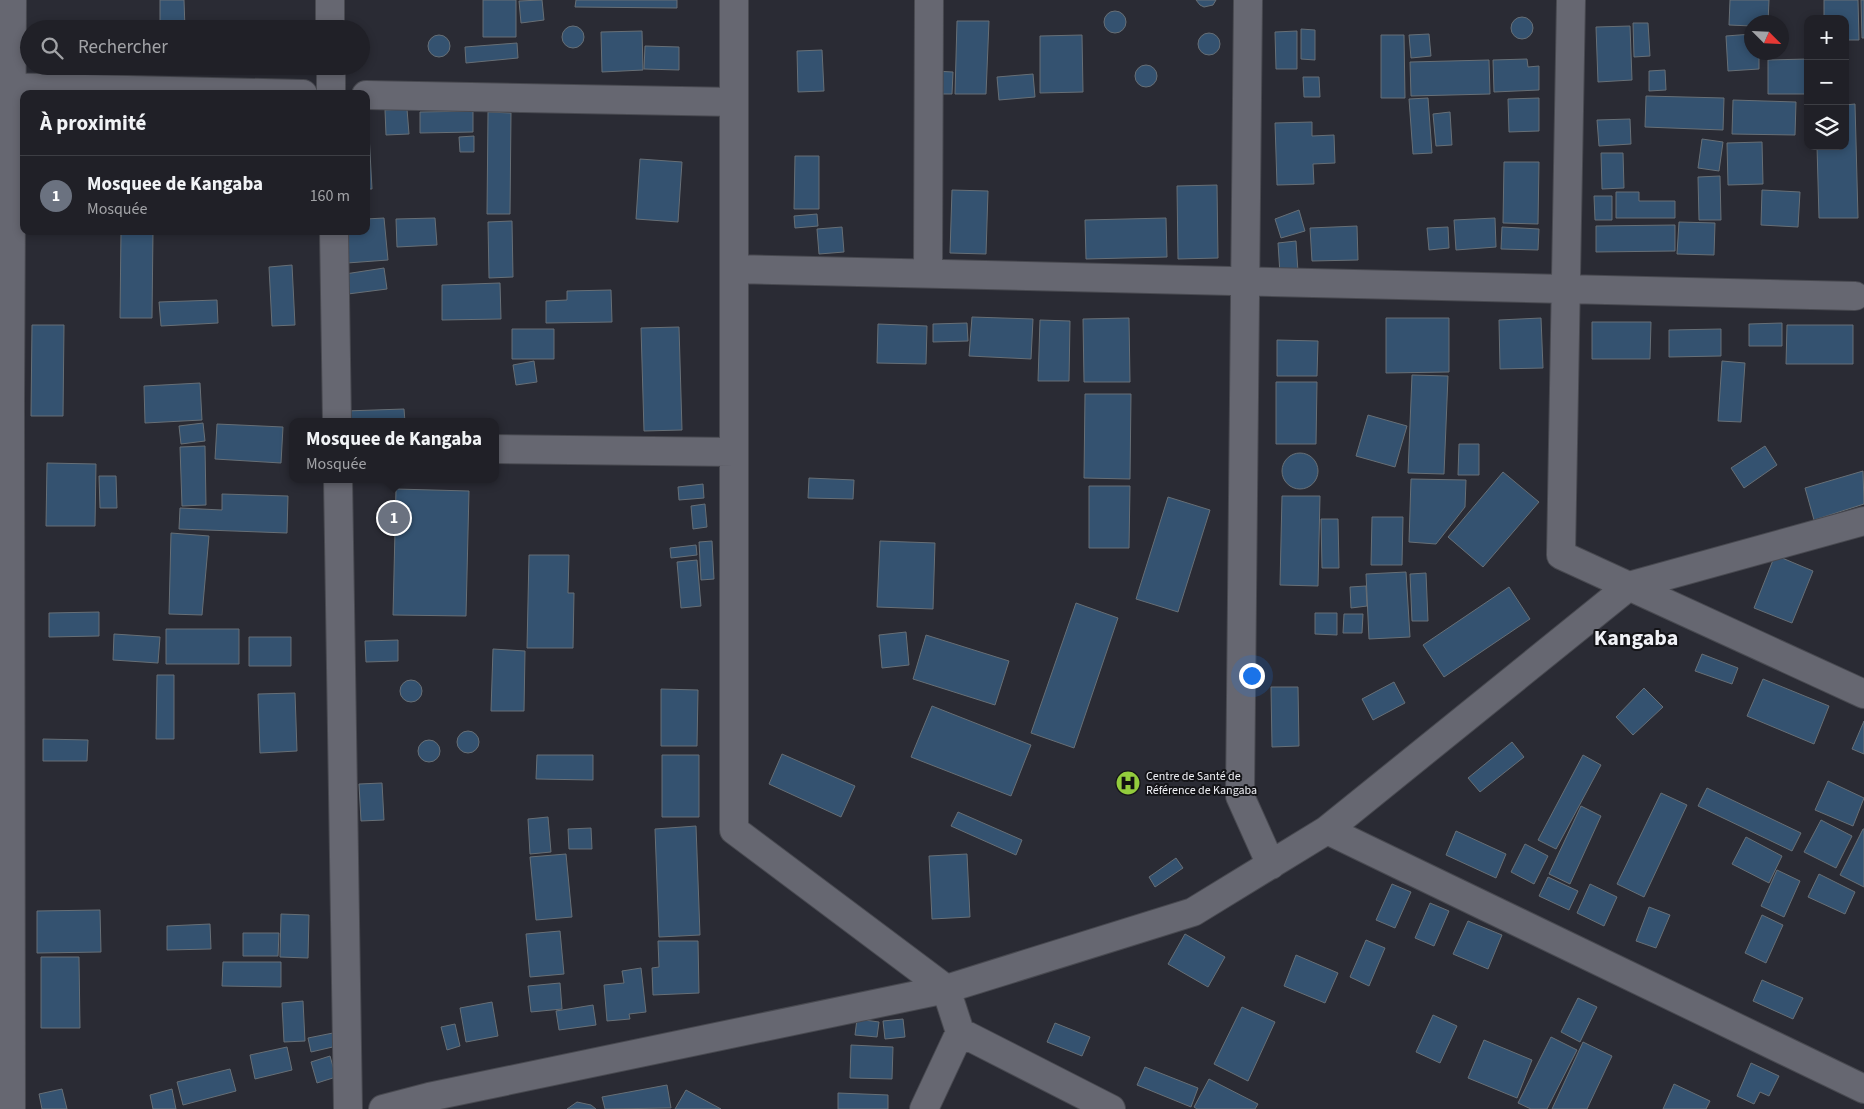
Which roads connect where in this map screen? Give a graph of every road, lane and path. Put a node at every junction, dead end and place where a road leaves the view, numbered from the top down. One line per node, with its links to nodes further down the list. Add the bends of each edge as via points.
1 (12, 0): 9 (street)
2 (330, 0): 7 (street)
3 (734, 0): 13 (street)
4 (929, 0): 16 (street)
5 (1248, 0): 17 (street)
6 (1571, 0): 18 (street)
7 (330, 20)
8 (331, 75): 11 (street)
9 (6, 87): 10 (street); 20 (street)
10 (133, 90)
11 (331, 90)
12 (370, 95): 13 (street)
13 (734, 102): 15 (street)
14 (334, 235): 21 (street)
15 (734, 269): 16 (street); 23 (street)
16 (928, 273): 17 (street)
17 (1245, 281): 18 (street); 30 (street, via 1240,796)
18 (1566, 288): 19 (street); 26 (street, via 1561,555)
19 (1855, 296)
20 (5, 404): 28 (street)
21 (337, 418)
22 (499, 449): 23 (street)
23 (734, 452): 31 (street, via 734,830)
24 (338, 483): 36 (street)
25 (1864, 521): 26 (street)
26 (1630, 586): 27 (street); 29 (street)
27 (1864, 694)
28 (5, 718): 35 (street)
29 (1327, 830): 30 (street); 33 (street)
30 (1271, 865): 31 (street, via 1193,912)
31 (946, 990): 32 (street); 34 (street)
32 (960, 1032): 38 (street); 39 (street)
33 (1864, 1089)
34 (434, 1103): 37 (street)
35 (11, 1109)
36 (348, 1109)
37 (383, 1109)
38 (924, 1109)
39 (1111, 1109)

